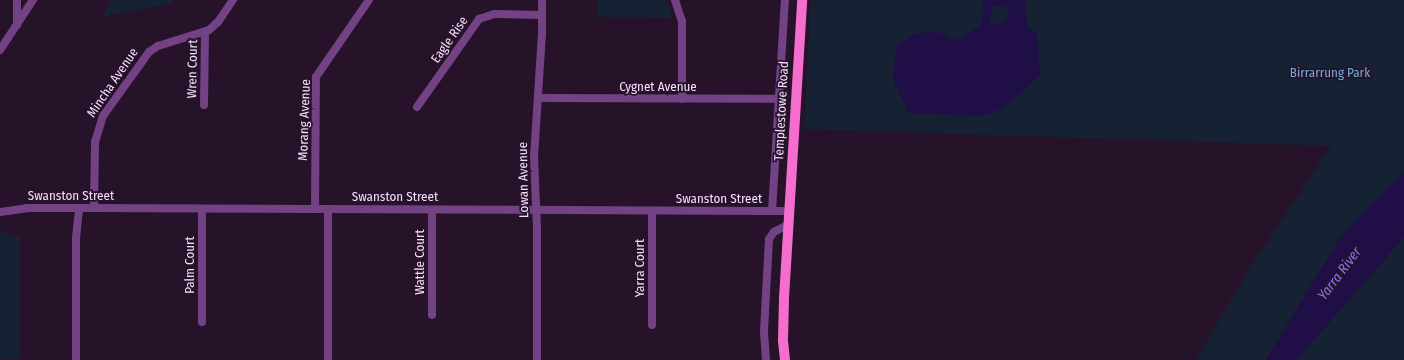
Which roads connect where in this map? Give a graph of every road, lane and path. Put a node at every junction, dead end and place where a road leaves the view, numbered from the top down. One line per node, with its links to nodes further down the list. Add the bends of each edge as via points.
1 (17, 0): 10 (street)
2 (33, 0): 10 (street)
3 (233, 0): 11 (street, Mincha Avenue, via 218,22)
4 (369, 0): 21 (street, Morang Avenue, via 316,77)
5 (542, 0): 9 (street, Lowan Avenue)
6 (675, 0): 14 (street, via 682,21)
7 (785, 0): 15 (street, Templestowe Road)
8 (802, 0): 27 (main road, Templestowe Road)
9 (542, 15): 13 (street, Lowan Avenue); 17 (street, Eagle Rise, via 494,14 479,19)
10 (17, 25): 12 (street)
11 (205, 32): 16 (street, Wren Court); 19 (street, Mincha Avenue, via 158,46 149,52 103,116 95,142)
12 (0, 50)
13 (538, 98): 14 (street, Cygnet Avenue); 24 (street, Lowan Avenue, via 534,157)
14 (682, 99): 15 (street, Cygnet Avenue)
15 (779, 99): 26 (street, Templestowe Road)
16 (204, 105)
17 (418, 107)
18 (76, 208): 19 (street, Swanston Street); 28 (street, Swanston Street, via 27,208); 33 (street)
19 (94, 208): 20 (street, Swanston Street)
20 (202, 209): 21 (street, Swanston Street); 31 (street, Palm Court)
21 (315, 209): 22 (street, Swanston Street)
22 (328, 209): 23 (street, Swanston Street); 34 (street)
23 (432, 210): 24 (street, Swanston Street); 30 (street, Wattle Court)
24 (535, 210): 25 (street, Swanston Street); 35 (street, Lowan Avenue)
25 (652, 211): 26 (street, Swanston Street); 32 (street, Yarra Court)
26 (772, 211): 27 (street, Swanston Street)
27 (790, 211): 29 (main road, Templestowe Road)
28 (0, 212)
29 (789, 224): 36 (street, via 774,232 769,239 764,331); 37 (main road, Templestowe Road, via 783,326)
30 (432, 315)
31 (202, 322)
32 (652, 325)
33 (76, 360)
34 (328, 360)
35 (537, 360)
36 (766, 360)
37 (785, 360)

